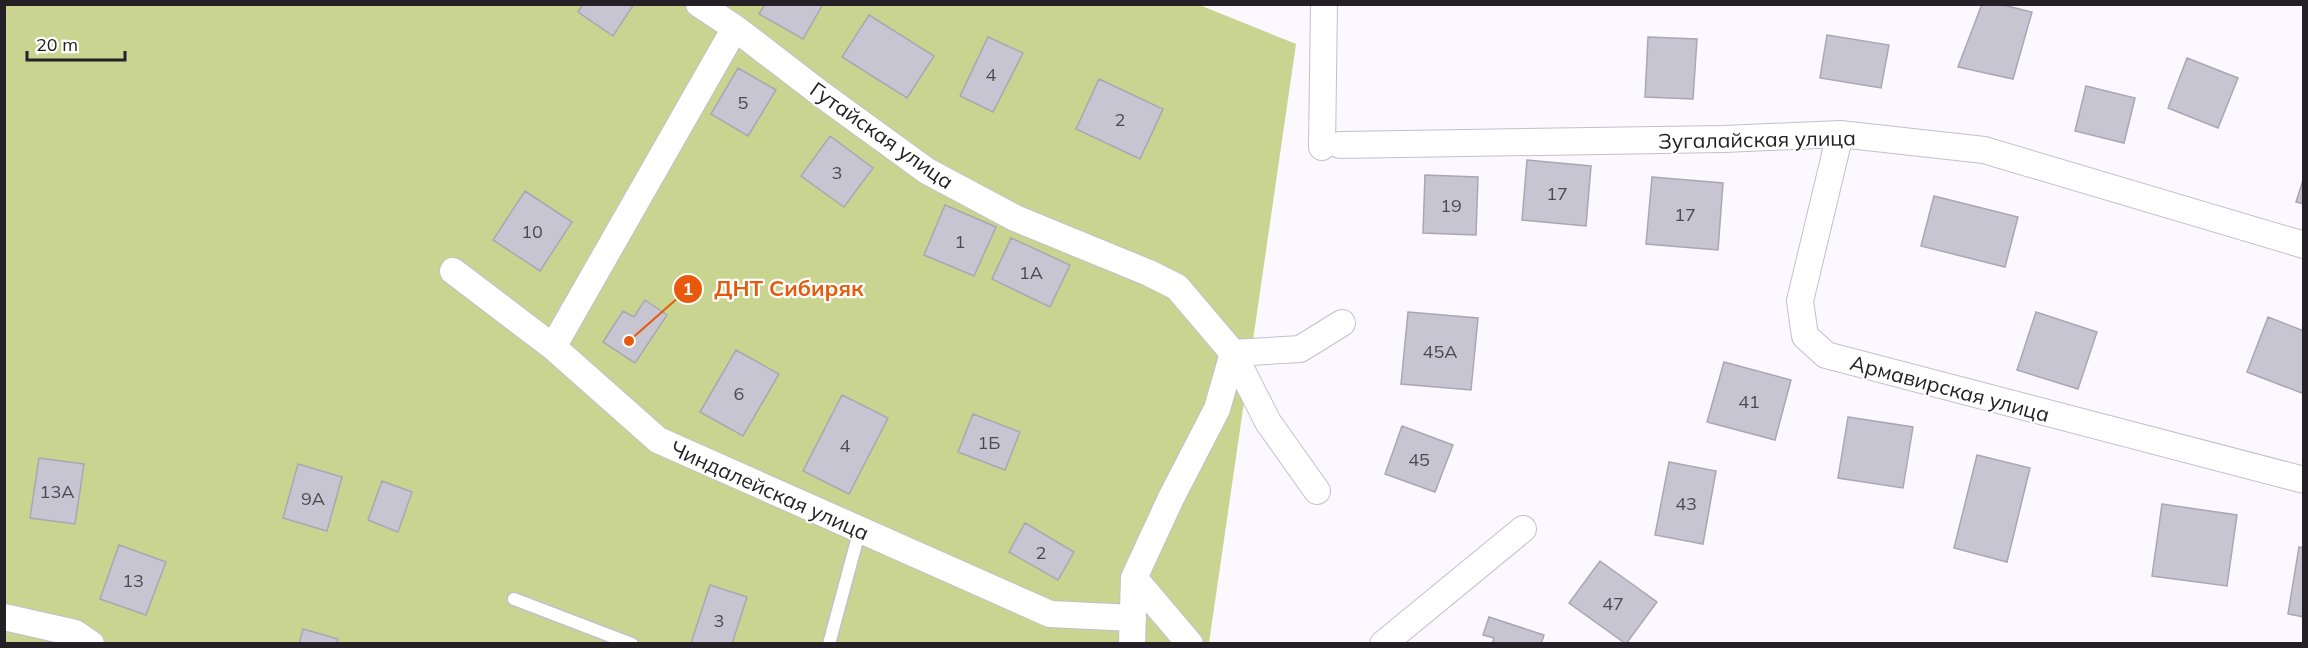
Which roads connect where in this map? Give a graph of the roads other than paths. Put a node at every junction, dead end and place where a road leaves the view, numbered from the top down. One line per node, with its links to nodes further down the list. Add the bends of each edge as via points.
1 (699, 4): 3 (street, Гутайская улица)
2 (1324, 4): 4 (street, Зугалайская улица, via 1331,146)
3 (735, 28): 8 (street); 9 (street, Гутайская улица, via 927,171 1015,218 1177,287)
4 (1840, 134): 5 (street, Зугалайская улица, via 1984,150); 10 (street, Армавирская улица, via 1800,301 1805,336 1826,356)
5 (2304, 245)
6 (453, 271): 8 (street, Чиндалейская улица)
7 (1342, 323): 9 (street, via 1300,349)
8 (553, 347): 13 (street, Чиндалейская улица, via 658,440)
9 (1233, 353): 11 (street, via 1268,422); 14 (street, via 1218,409)
10 (2304, 480)
11 (1317, 491)
12 (1523, 529): 23 (street)
13 (860, 530): 17 (street, Чиндалейская улица, via 1050,614); 20 (lane)
14 (1134, 578): 17 (street); 22 (street)
15 (514, 599): 19 (lane)
16 (4, 618): 18 (street, via 75,633)
17 (1133, 618): 21 (street)
18 (91, 644)
19 (632, 644)
20 (829, 644)
21 (1132, 644)
22 (1190, 644)
23 (1383, 644)

